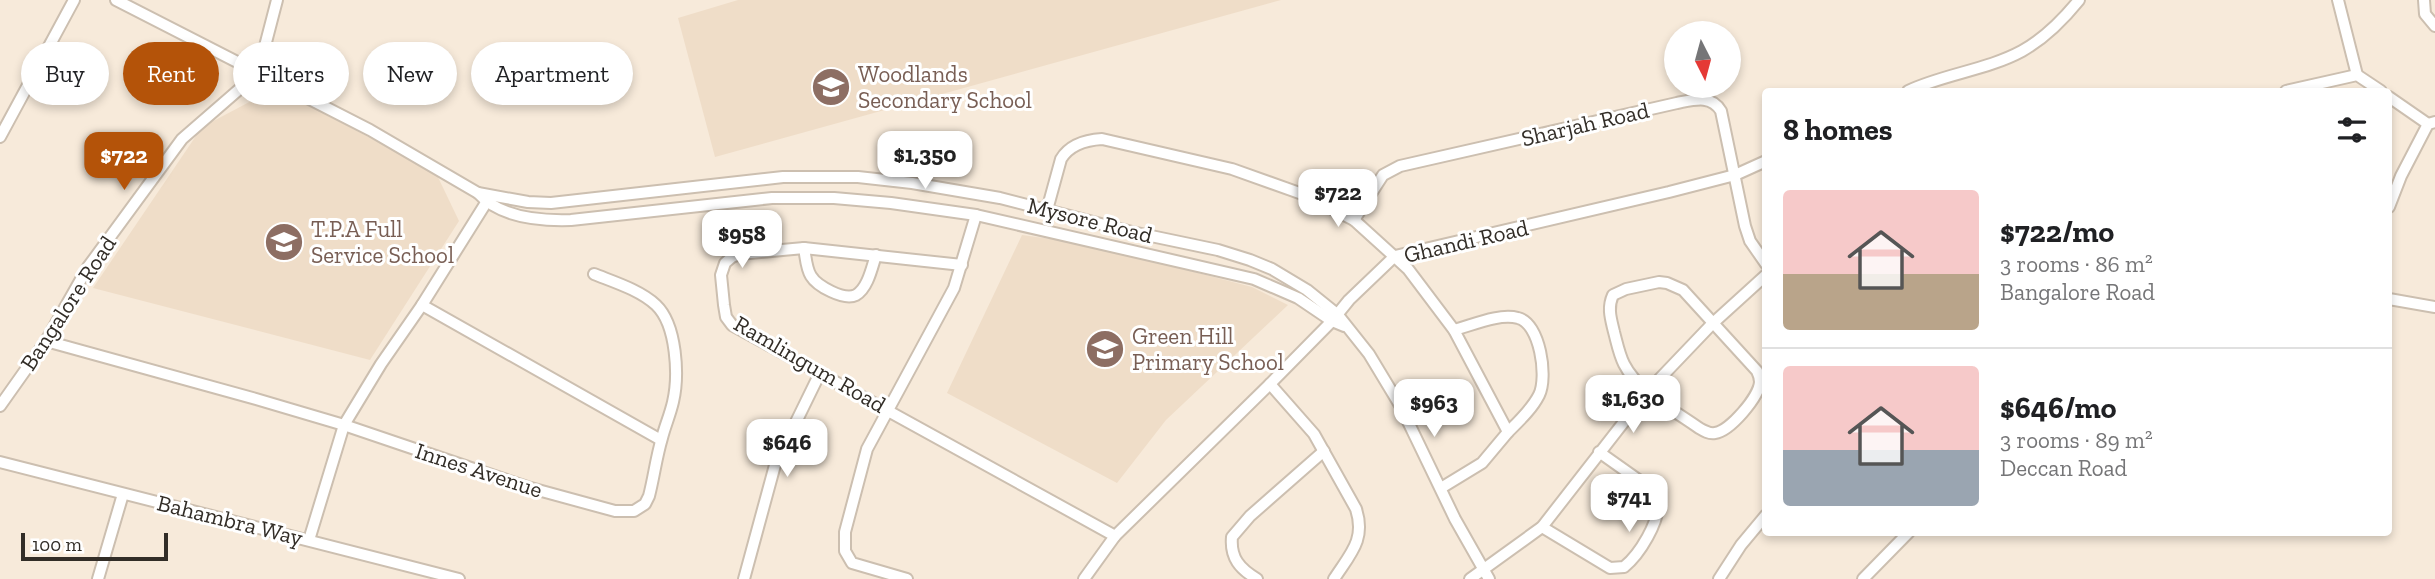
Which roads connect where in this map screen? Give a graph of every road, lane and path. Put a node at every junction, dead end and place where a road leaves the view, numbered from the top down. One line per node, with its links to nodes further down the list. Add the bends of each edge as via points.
1 (74, 0): 18 (street)
2 (116, 0): 9 (street, Mysore Road)
3 (276, 0): 8 (street)
4 (2079, 0): 12 (street, via 2053,29 2020,52)
5 (2338, 0): 10 (street)
6 (2424, 0): 7 (street, via 2425,14)
7 (2435, 26)
8 (266, 42)
9 (233, 60)
10 (2357, 75): 11 (street); 13 (street)
11 (2322, 87)
12 (1915, 88)
13 (2376, 88)
14 (233, 94): 39 (street, Bangalore Road, via 181,139 88,267)
15 (2392, 99): 17 (street)
16 (321, 105): 21 (street, Mysore Road)
17 (2431, 123): 22 (street)
18 (0, 137)
19 (1762, 162): 20 (street, Ghandi Road)
20 (1735, 175): 25 (street, Sharjah Road, via 1721,111 1712,101 1692,100 1400,166 1383,175); 28 (street, Ghandi Road); 29 (street, Sharjah Road, via 1750,241)
21 (489, 199): 23 (street, Mysore Road, via 551,203 824,176 944,188); 24 (street, Mysore Road, via 518,215 544,221 804,197 891,202); 34 (street)
22 (2392, 200)
23 (1047, 211): 25 (street, via 1065,152 1102,139 1232,170 1306,195); 36 (street, Mysore Road, via 1250,260 1307,290)
24 (976, 215): 30 (street); 36 (street, Mysore Road, via 1254,279)
25 (1354, 220): 28 (street)
26 (804, 248): 27 (street, Ramlingum Road); 27 (street, via 815,281 850,297 863,287); 40 (street, Ramlingum Road, via 732,257 722,268 721,285 726,317 732,325)
27 (876, 255): 30 (street, Ramlingum Road)
28 (1395, 256): 36 (street, Ghandi Road); 38 (street)
29 (1762, 258)
30 (962, 265): 44 (street)
31 (594, 274): 47 (street, Innes Avenue, via 641,294 656,304 670,324 675,384)
32 (1762, 279): 37 (street)
33 (2392, 300): 35 (street)
34 (422, 305): 45 (street); 47 (street)
35 (2435, 307)
36 (1335, 318): 41 (street, Ghandi Road); 51 (street, Mysore Road, via 1385,379)
37 (1712, 324): 42 (street); 42 (street, via 1683,290 1667,283 1613,295 1610,317 1622,360); 42 (street, via 1752,363 1760,378 1754,398 1733,422 1719,432 1706,432)
38 (1454, 330): 46 (street); 46 (street, via 1514,317 1533,328 1543,385)
39 (46, 341): 43 (street, Bangalore Road); 45 (street, Innes Avenue)
40 (819, 375): 44 (street, Ramlingum Road); 62 (street, via 775,465)
41 (1270, 384): 48 (street); 55 (street, Ghandi Road)
42 (1648, 391): 49 (street)
43 (0, 406)
44 (887, 409): 55 (street, Ramlingum Road); 63 (street, via 860,469 845,551 852,563)
45 (344, 425): 47 (street, Innes Avenue, via 527,487 625,512 645,504); 57 (street)
46 (1508, 432): 51 (street, via 1482,463)
47 (661, 440)
48 (1324, 451): 65 (street, via 1232,537 1233,557); 66 (street, via 1360,520 1356,547)
49 (1600, 452): 54 (street); 54 (street, via 1647,486 1658,501 1657,516 1636,554 1624,567 1610,568)
50 (0, 462): 52 (street, Bahambra Way)
51 (1441, 488): 58 (street, Mysore Road)
52 (123, 494): 57 (street, Bahambra Way); 60 (street)
53 (1762, 520): 68 (street)
54 (1542, 527): 58 (street)
55 (1115, 536): 64 (street, Ghandi Road)
56 (1905, 536): 69 (street)
57 (309, 540): 59 (street, Bahambra Way)
58 (1486, 575): 67 (street)
59 (437, 576): 61 (street, Bahambra Way)
60 (98, 579)
61 (459, 579)
62 (744, 579)
63 (906, 579)
64 (1084, 579)
65 (1257, 579)
66 (1335, 579)
67 (1470, 579)
68 (1719, 579)
69 (1863, 579)

